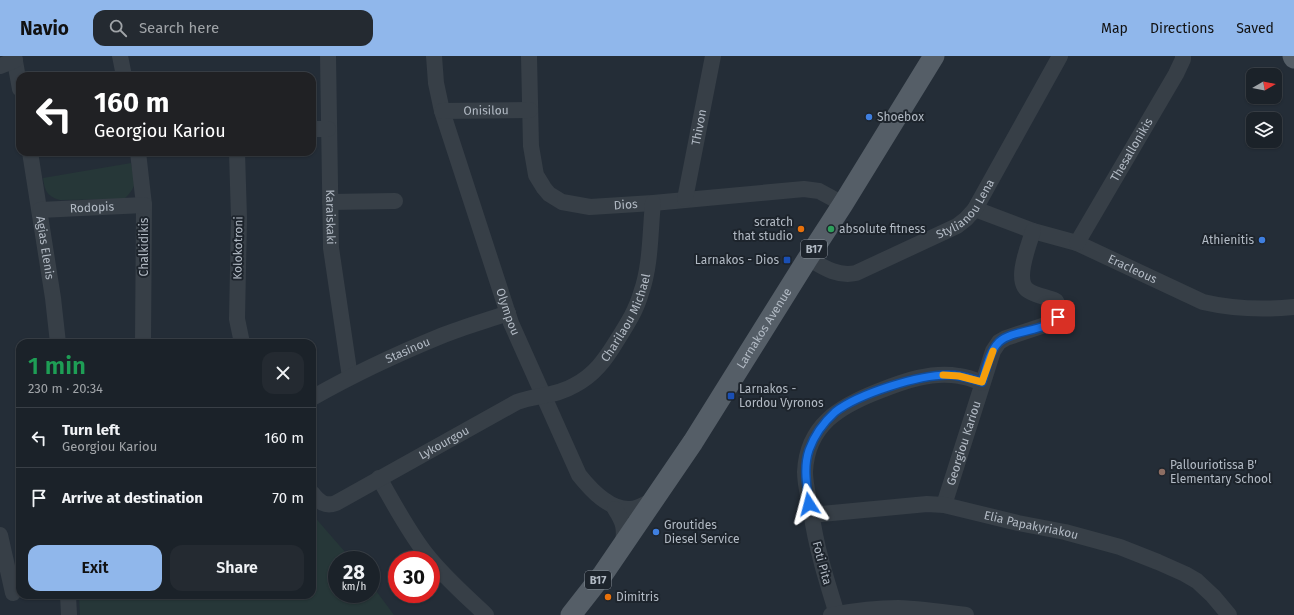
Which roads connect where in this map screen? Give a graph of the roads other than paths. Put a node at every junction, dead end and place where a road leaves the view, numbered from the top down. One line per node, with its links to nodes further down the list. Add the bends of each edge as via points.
1 (120, 56): 12 (street)
2 (328, 56): 16 (street, Karaiskaki)
3 (434, 56): 14 (street, Olympou)
4 (529, 56): 13 (street, Dios)
5 (713, 56): 20 (street, Thivon)
6 (934, 56): 24 (main road, Larnakos Avenue / B17)
7 (1060, 56): 26 (street, Stylianou Lena)
8 (1183, 56): 29 (street, Thesallonikis, via 1176,74)
9 (15, 58): 10 (street); 11 (street)
10 (0, 66)
11 (17, 72)
12 (123, 72)
13 (530, 110): 14 (street, Onisilou); 23 (street, Dios, via 533,163 540,183 549,194 562,202 590,207)
14 (442, 111): 32 (street, Olympou)
15 (316, 129): 16 (street)
16 (328, 129): 22 (street, Karaiskaki)
17 (31, 156): 27 (street, Agias Elenis)
18 (138, 156): 25 (street, Chalkidikis)
19 (237, 156): 35 (street, Kolokotroni, via 237,307)
20 (686, 199): 23 (street, Dios); 24 (street, Dios, via 804,189 819,191)
21 (395, 201): 22 (street)
22 (330, 202): 36 (street, Karaiskaki, via 331,248)
23 (653, 203): 39 (street, Charilaou Michael, via 647,270 642,293 631,319 602,364 588,377 565,390)
24 (843, 204): 30 (main road, Larnakos Avenue / B17)
25 (144, 205): 27 (street, Rodopis); 34 (street, Chalkidikis)
26 (975, 209): 28 (street, Eracleous); 30 (street, Stylianou Lena, via 957,226 856,273 837,273)
27 (40, 210): 33 (street, Agias Elenis)
28 (1033, 231): 29 (street, Eracleous); 37 (street, Georgiou Kariou, via 1022,268 1022,281 1028,291 1056,301 1058,317 1054,322 999,342 993,351)
29 (1077, 243): 31 (street, Eracleous, via 1203,302 1250,309)
30 (808, 258): 43 (main road, Larnakos Avenue / B17)
31 (1294, 308)
32 (508, 313): 36 (street, Stasinou, via 443,335); 39 (street, Olympou)
33 (57, 339)
34 (143, 339)
35 (241, 339)
36 (350, 377): 38 (street, Stasinou)
37 (982, 382): 44 (street, Georgiou Kariou); 46 (street, Foti Pita, via 959,376 938,375 921,378 865,396 835,412 816,434 808,455 806,481)
38 (316, 396)
39 (545, 396): 40 (street, Lykourgou, via 518,402); 42 (street, Olympou, via 579,475)
40 (379, 478): 41 (street, Lykourgou, via 336,503 327,505); 54 (street, via 426,554)
41 (316, 497)
42 (601, 498): 43 (street, Olympou, via 629,509); 45 (street)
43 (654, 500): 47 (main road, Larnakos Avenue / B17)
44 (944, 505): 46 (street, Elia Papakyriakou, via 927,504); 57 (street, Elia Papakyriakou, via 1066,532 1120,547 1185,574 1213,596)
45 (615, 509): 47 (street); 49 (street, via 623,522)
46 (811, 515): 52 (street, Foti Pita, via 818,554)
47 (637, 524): 49 (main road, Larnakos Avenue / B17)
48 (0, 535): 50 (street)
49 (623, 545): 55 (main road, Larnakos Avenue / B17)
50 (11, 594)
51 (68, 599): 53 (street)
52 (834, 614): 56 (street, via 897,608)
53 (69, 615)
54 (486, 615)
55 (572, 615)
56 (966, 615)
57 (1229, 615)

